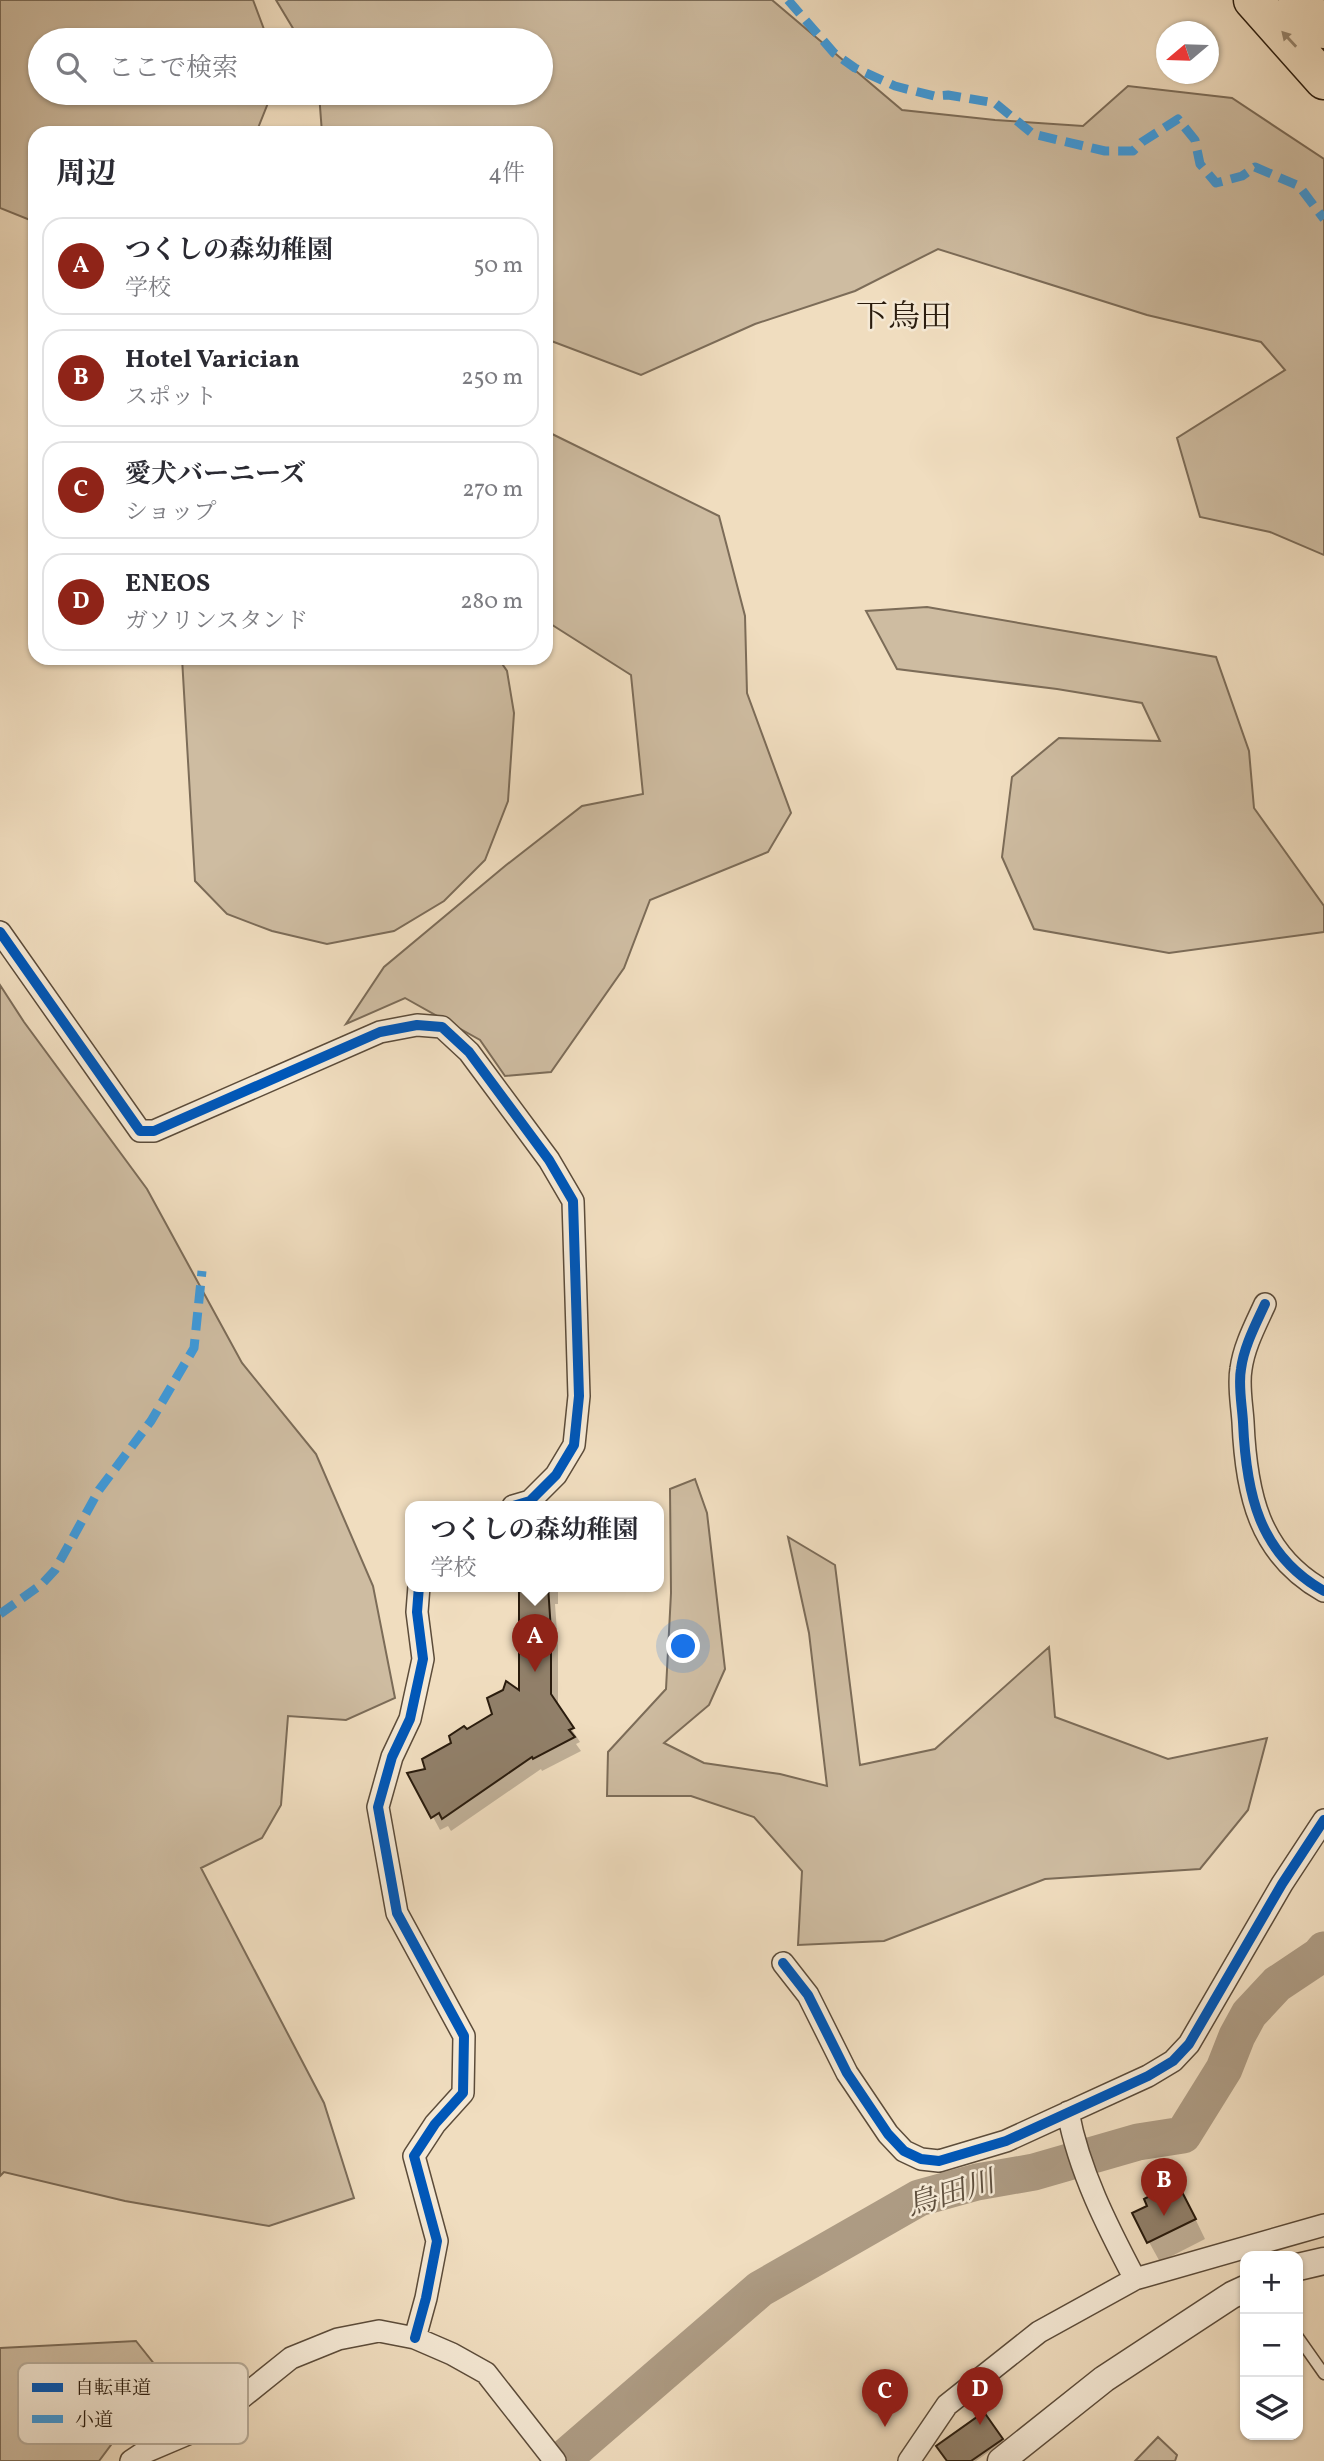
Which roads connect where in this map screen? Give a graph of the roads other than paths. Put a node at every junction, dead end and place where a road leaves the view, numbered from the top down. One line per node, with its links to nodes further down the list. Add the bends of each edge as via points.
1 (1253, 0): 4 (highway, one-way to 1)
2 (1298, 0): 3 (highway)
3 (1324, 29)
4 (1324, 80)
5 (0, 932): 7 (street, via 140,1131 154,1130 380,1032 417,1025 442,1027 469,1052 550,1160 573,1201 579,1396 574,1446 556,1475)
6 (1265, 1304): 8 (street, via 1240,1370 1245,1464 1264,1532 1280,1557 1304,1580)
7 (530, 1501)
8 (1324, 1591)
9 (419, 1592): 18 (street, via 424,1659 410,1719 392,1757 378,1807 397,1913 464,2036 463,2093 414,2157 437,2241)
10 (1324, 1820): 12 (street, via 1189,2044 1173,2062)
11 (783, 1963): 12 (street, via 808,1995 848,2073 904,2151 939,2161)
12 (1069, 2119): 16 (street, via 1110,2233)
13 (1324, 2225): 16 (street)
14 (1324, 2261): 15 (street)
15 (1303, 2266)
16 (1135, 2278): 25 (street, via 1039,2332 947,2405)
17 (1240, 2291): 26 (street, via 1104,2379)
18 (415, 2338): 21 (street, via 379,2331 338,2339 291,2358); 24 (street, via 486,2373)
19 (1303, 2344): 20 (lane)
20 (1324, 2374)
21 (248, 2393)
22 (164, 2444): 23 (street)
23 (131, 2461)
24 (555, 2461)
25 (909, 2461)
26 (1000, 2461)

